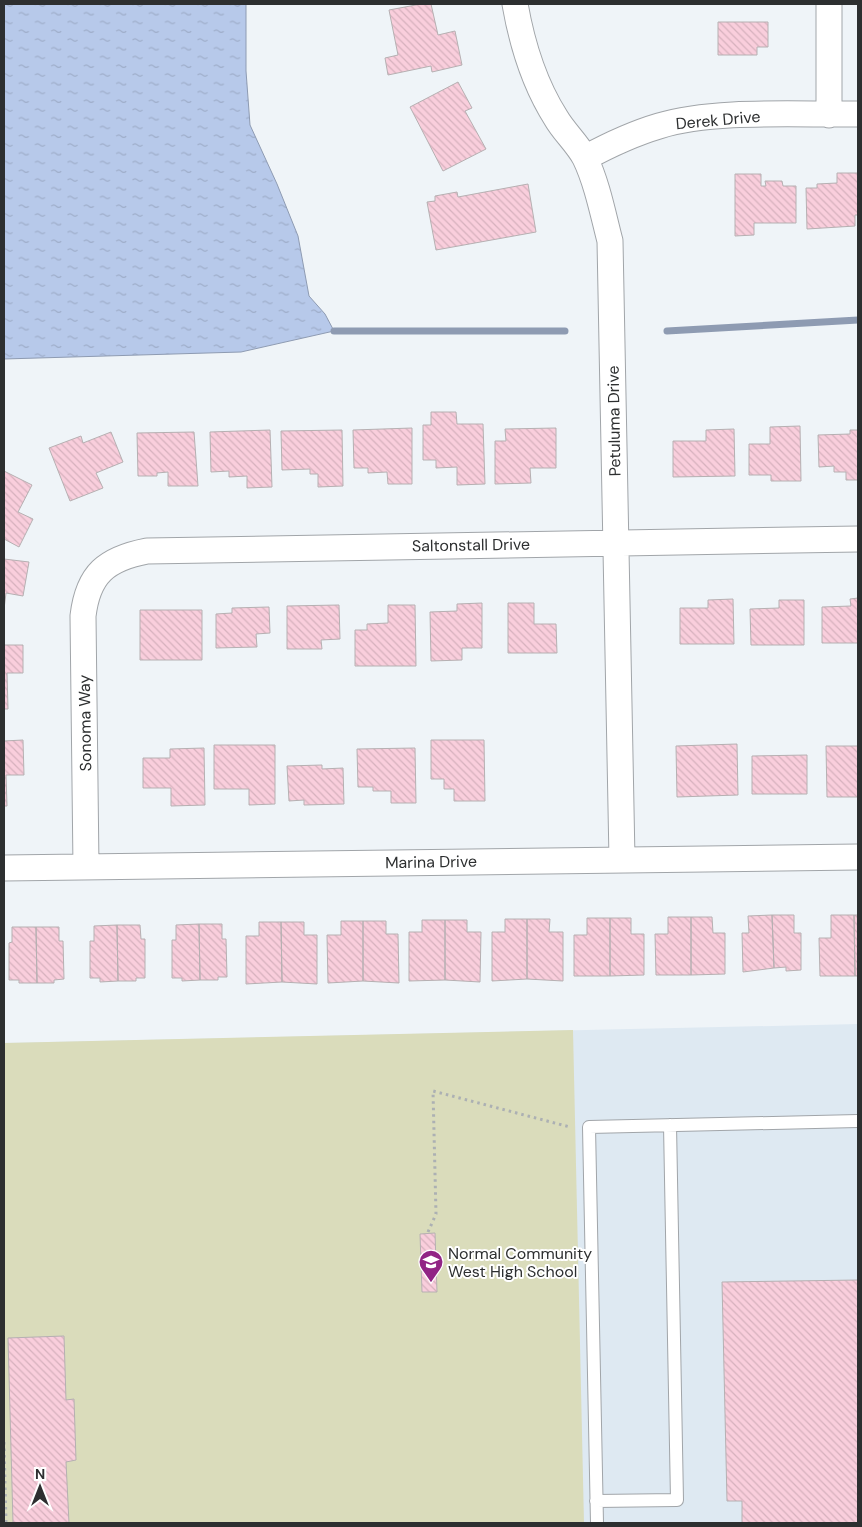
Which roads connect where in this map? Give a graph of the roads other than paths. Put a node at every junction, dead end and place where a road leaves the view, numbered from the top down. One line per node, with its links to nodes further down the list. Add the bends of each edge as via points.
1 (515, 4): 5 (street, Petuluma Drive, via 528,62 542,94)
2 (829, 4): 3 (street)
3 (829, 114): 4 (street, Derek Drive); 5 (street, Derek Drive, via 727,116 660,125 616,141)
4 (858, 114)
5 (585, 158): 7 (street, Petuluma Drive, via 610,241)
6 (858, 539): 7 (street, Saltonstall Drive)
7 (616, 542): 8 (street, Saltonstall Drive, via 147,551 119,558); 10 (street, Petuluma Drive)
8 (92, 580): 11 (street, Sonoma Way, via 83,616)
9 (858, 857): 10 (street, Marina Drive)
10 (622, 859): 11 (street, Marina Drive)
11 (86, 867): 12 (street, Marina Drive)
12 (4, 868)
13 (858, 1121): 14 (lane)
14 (670, 1125): 15 (lane, via 589,1127); 15 (lane, via 678,1500)
15 (596, 1501): 16 (lane)
16 (597, 1523)

